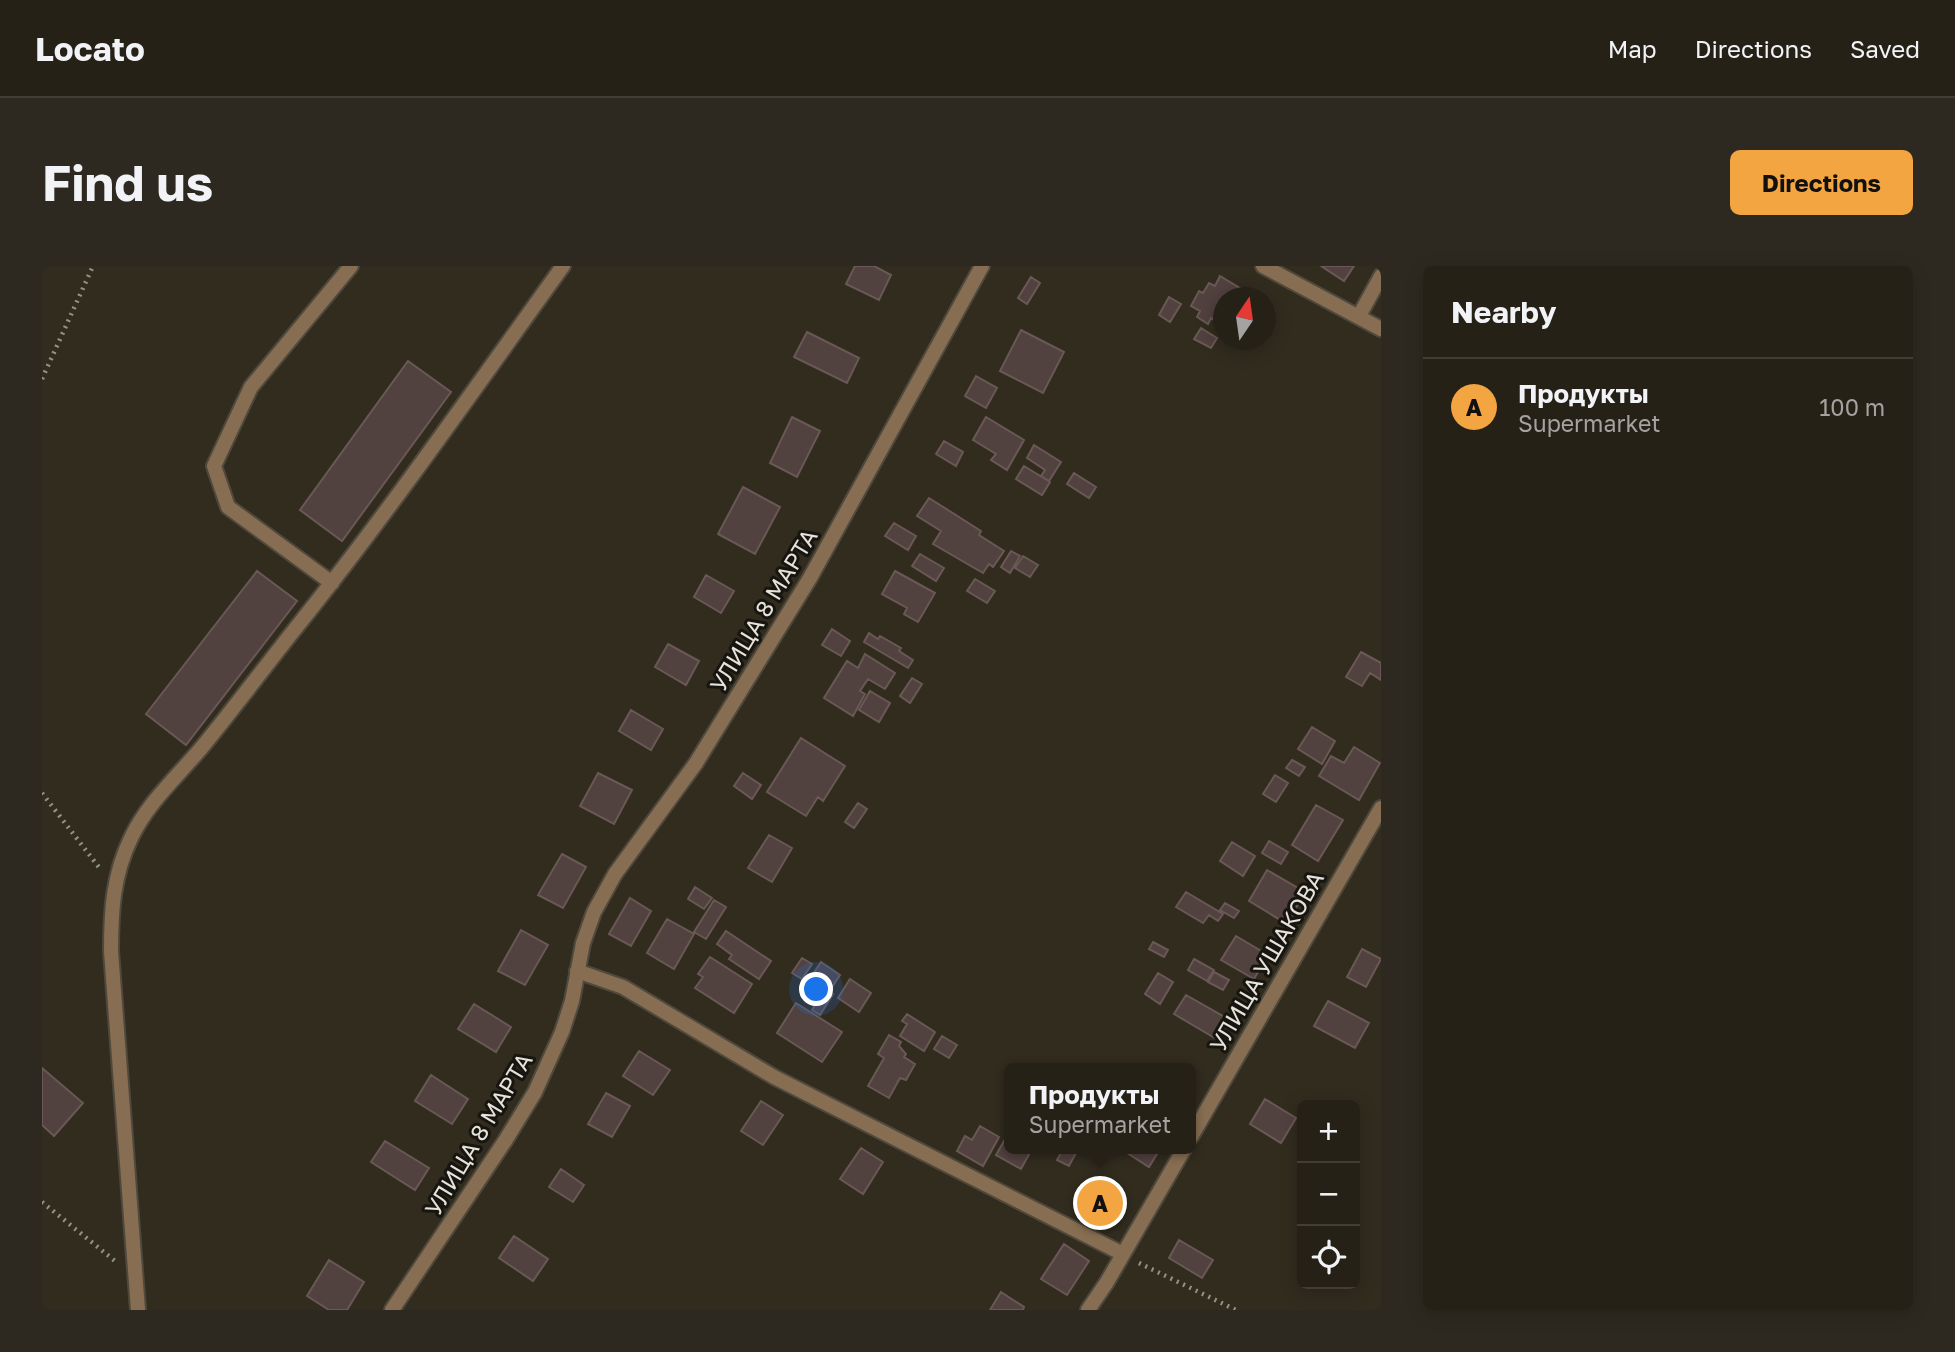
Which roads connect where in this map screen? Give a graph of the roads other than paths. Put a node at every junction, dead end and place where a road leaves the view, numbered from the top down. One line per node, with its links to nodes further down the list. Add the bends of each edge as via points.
1 (351, 266): 8 (street, via 251,387 214,466 228,507)
2 (563, 266): 8 (street)
3 (982, 266): 10 (street, УЛИЦА 8 МАРТА, via 776,634 695,763 615,874 594,912)
4 (1263, 266): 6 (street)
5 (1381, 276): 6 (street)
6 (1359, 316): 7 (street)
7 (1381, 330)
8 (332, 583): 14 (street, via 151,805 128,844 114,886 111,951)
9 (1381, 808): 11 (street, УЛИЦА УШАКОВА)
10 (577, 971): 13 (street, via 623,987 774,1077); 15 (street, УЛИЦА 8 МАРТА, via 562,1032 535,1091)
11 (1196, 1128)
12 (1181, 1154): 13 (street)
13 (1123, 1254): 16 (street)
14 (138, 1310)
15 (392, 1310)
16 (1088, 1310)

